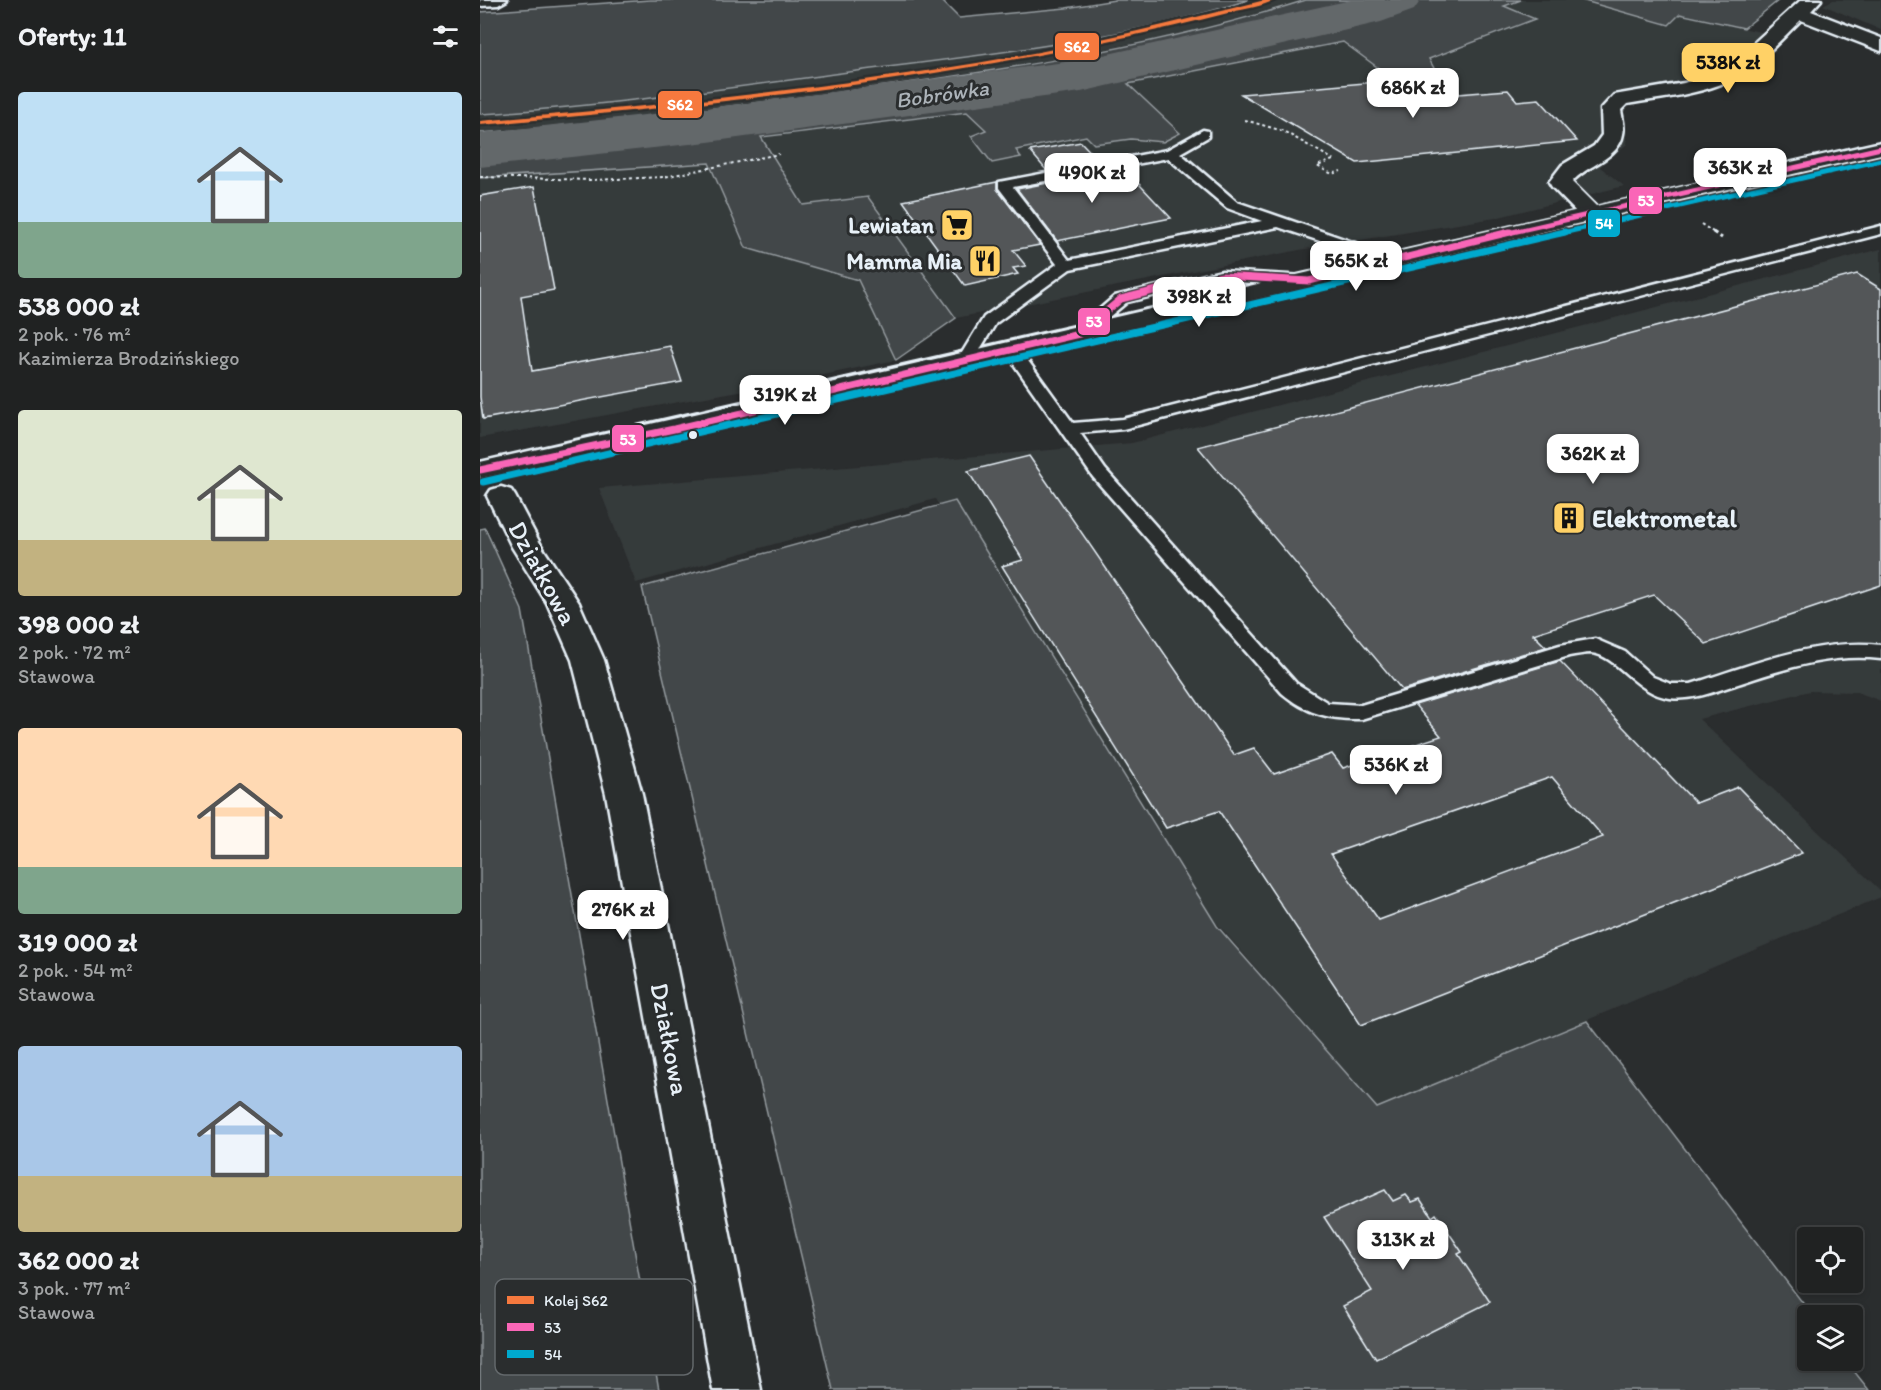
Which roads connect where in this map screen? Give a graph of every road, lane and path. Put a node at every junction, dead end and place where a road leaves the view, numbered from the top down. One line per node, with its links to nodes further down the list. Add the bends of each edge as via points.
1 (498, 0): 2 (street)
2 (480, 1)
3 (1804, 6): 4 (street); 12 (street, via 1725,75 1688,88 1620,99 1611,109 1613,135 1602,151 1570,170 1560,182)
4 (1881, 45)
5 (1245, 120): 10 (path, via 1283,131 1334,160 1317,166 1332,174)
6 (1203, 134): 8 (lane)
7 (1881, 148): 12 (street)
8 (1171, 153): 13 (lane, via 1232,205); 16 (lane, via 1004,185)
9 (779, 154): 11 (path, via 664,177)
10 (1341, 171)
11 (480, 177)
12 (1590, 213): 15 (street)
13 (1279, 222): 15 (lane); 16 (lane)
14 (1881, 230): 19 (lane, via 1123,424)
15 (1394, 261): 17 (street)
16 (1065, 265): 18 (lane, via 990,320)
17 (1012, 350): 18 (street); 19 (lane)
18 (965, 361): 20 (street, via 685,426)
19 (1068, 429): 21 (lane, via 1099,473 1288,688 1309,705 1333,713 1361,712 1567,650 1595,646 1618,657 1646,682 1669,691 1692,691 1823,653 1871,649)
20 (489, 483): 22 (street, Działkowa, via 563,603 588,660 624,794)
21 (1881, 652)
22 (737, 1390)

